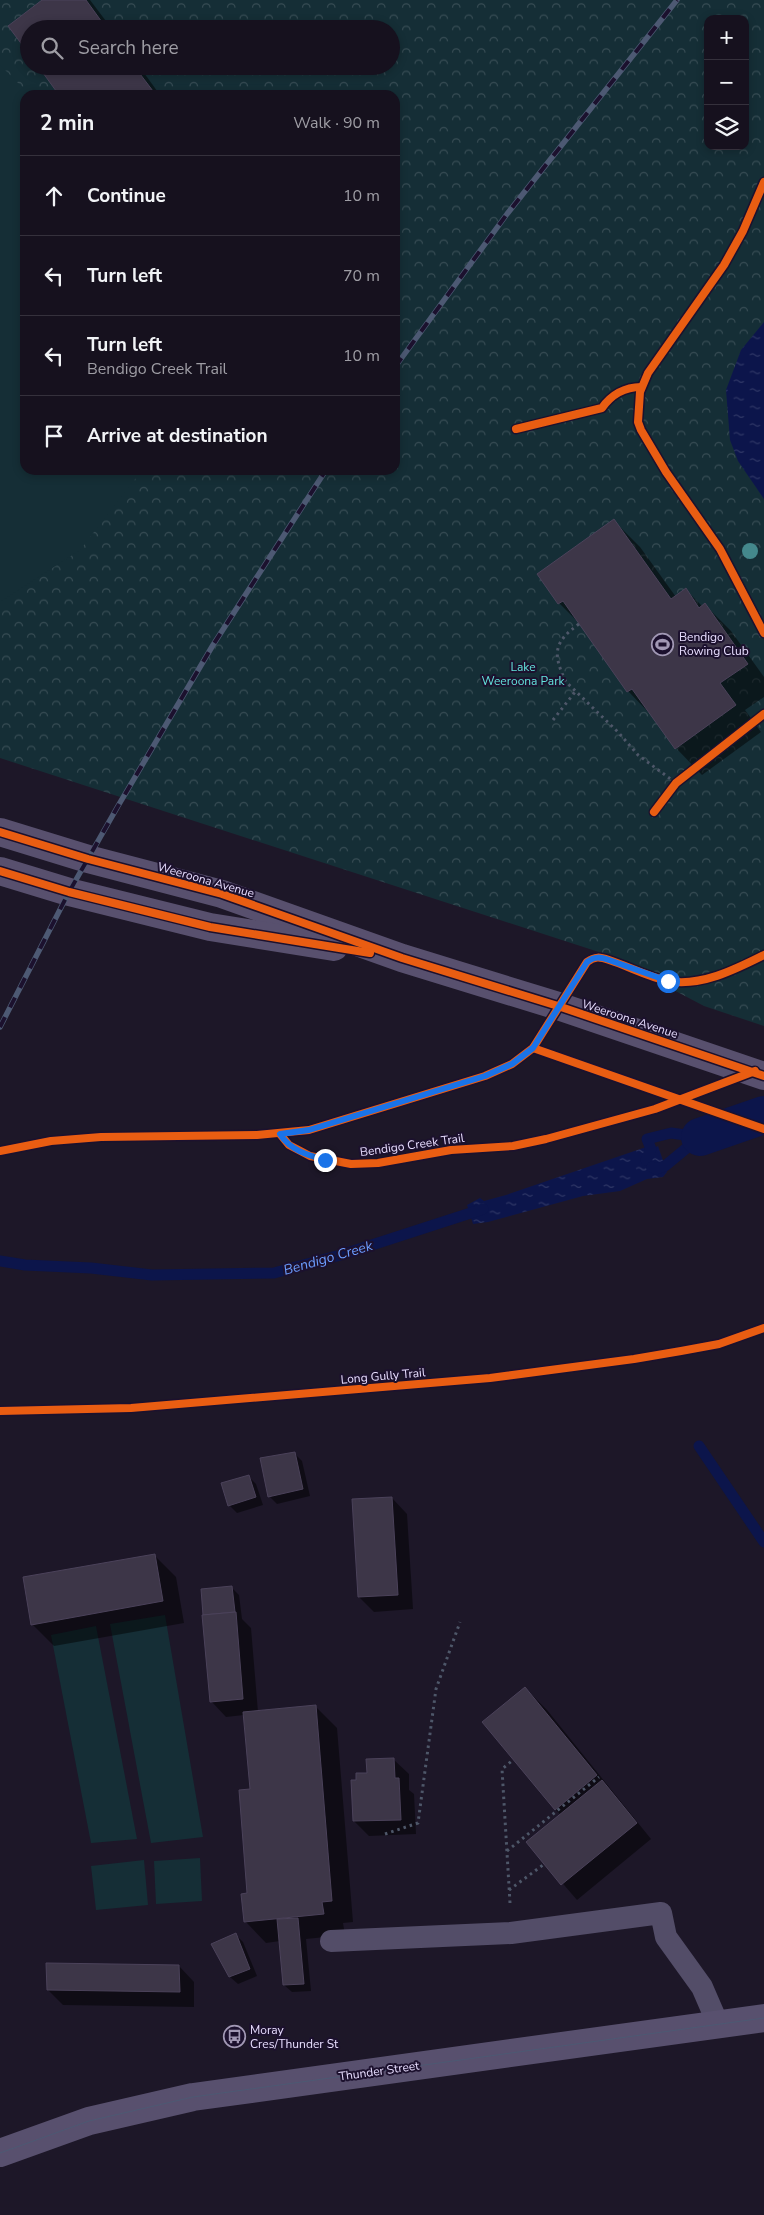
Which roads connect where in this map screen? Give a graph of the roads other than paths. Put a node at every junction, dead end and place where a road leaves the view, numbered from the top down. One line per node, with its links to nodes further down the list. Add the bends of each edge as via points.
1 (0, 832): 3 (main road, Weeroona Avenue, via 222,894)
2 (0, 871): 3 (main road, Weeroona Avenue, via 69,892 210,927)
3 (402, 958): 4 (main road, Weeroona Avenue, via 558,1006)
4 (764, 1076)
5 (331, 1941): 7 (lane, via 511,1933 661,1913 666,1936 702,1987)
6 (764, 2018): 7 (main road, Thunder Street)
7 (718, 2024): 8 (main road, Thunder Street, via 193,2097 89,2122)
8 (0, 2153)

